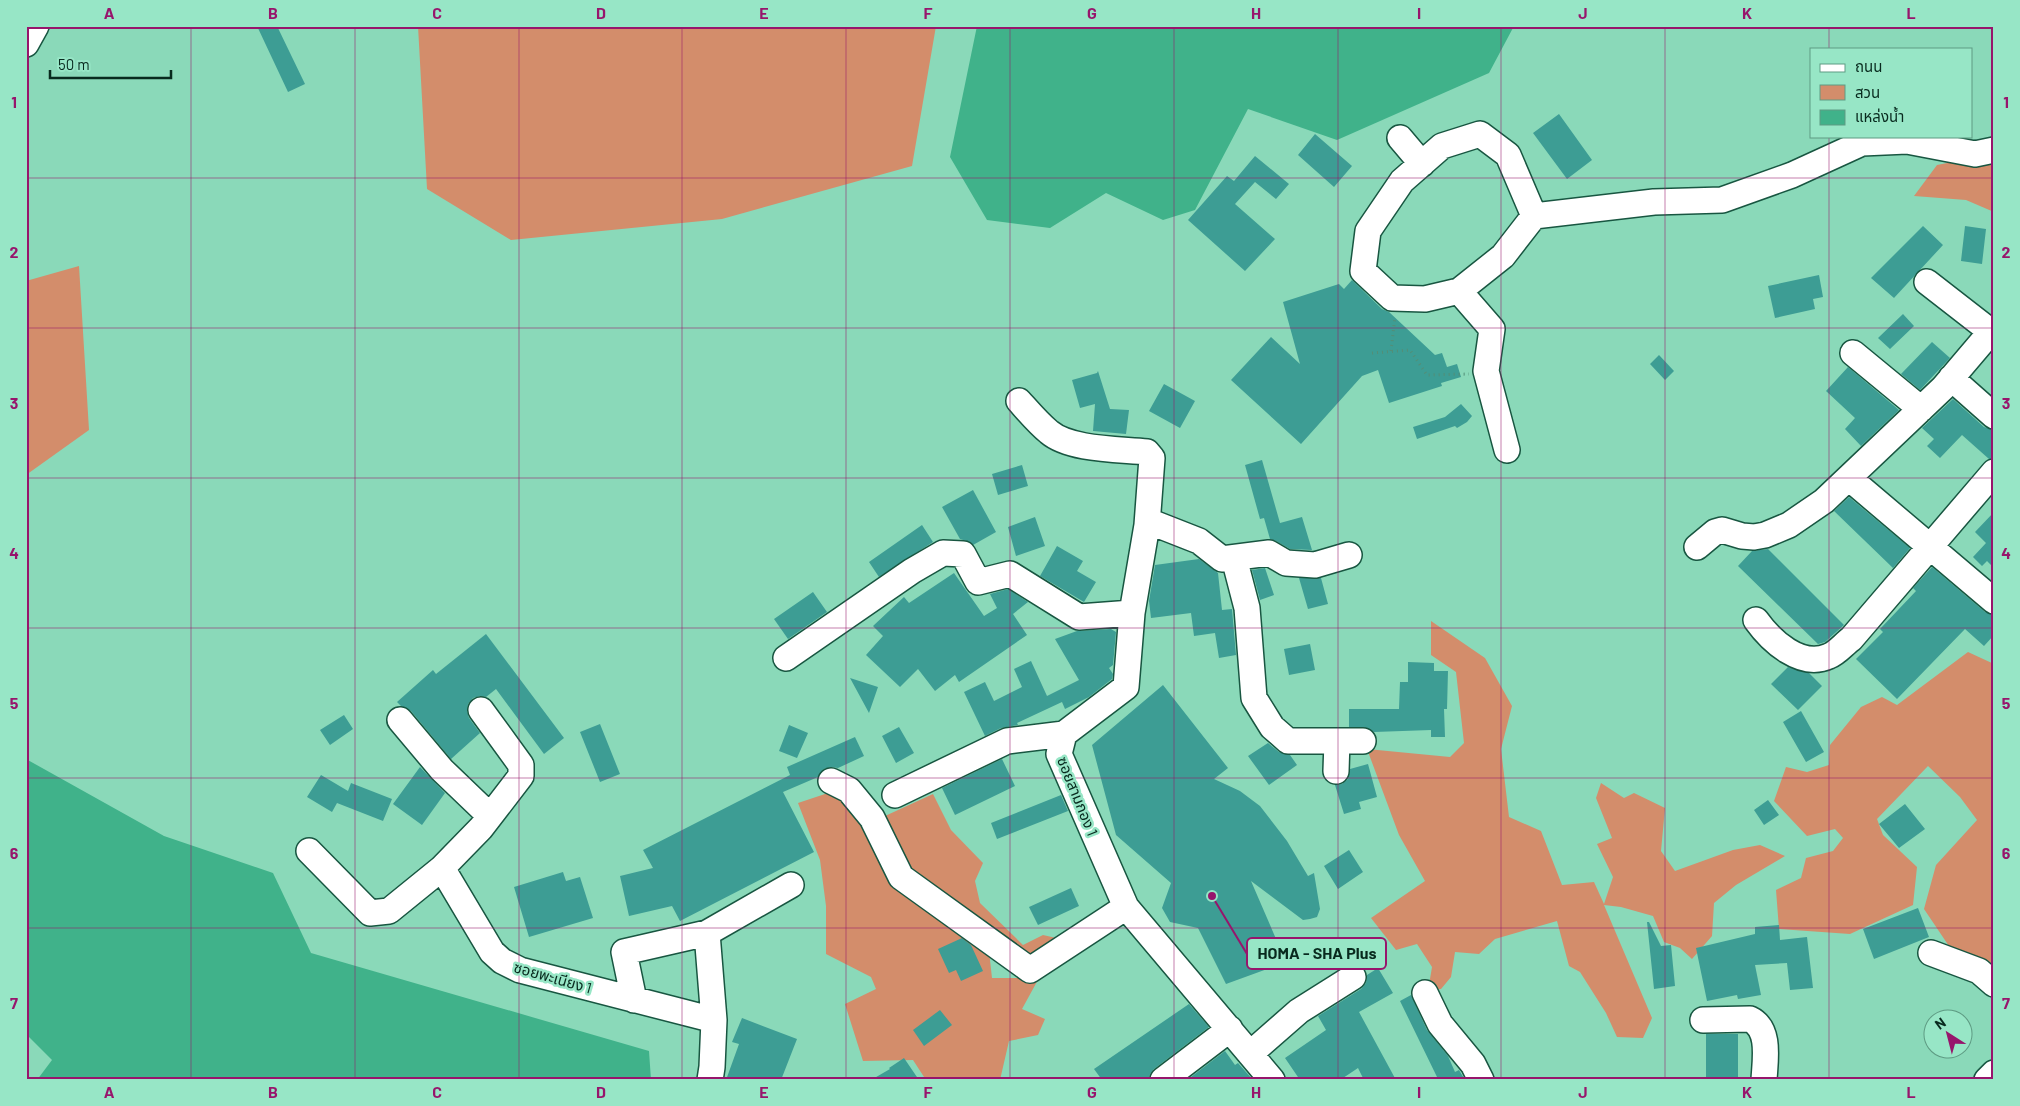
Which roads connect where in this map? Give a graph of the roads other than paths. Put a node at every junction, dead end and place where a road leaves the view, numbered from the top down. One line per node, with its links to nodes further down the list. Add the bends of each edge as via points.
1 (36, 26): 2 (street)
2 (26, 44)
3 (1400, 138): 5 (street)
4 (1994, 150): 6 (street, via 1975,154 1907,141 1862,143 1792,176 1722,200 1654,202)
5 (1422, 164): 6 (street, via 1442,146 1480,134 1508,155); 8 (street, via 1402,181 1368,231 1363,271 1392,298 1425,299)
6 (1534, 216): 8 (street, via 1503,256)
7 (1927, 282): 9 (street)
8 (1459, 291): 15 (street, via 1492,329 1487,373)
9 (1992, 330): 11 (street)
10 (1853, 353): 13 (street)
11 (1951, 378): 13 (street); 14 (street)
12 (1019, 401): 18 (street, ซอยสามกอง 1, via 1048,432 1060,439 1150,454)
13 (1921, 409): 17 (street)
14 (1994, 416)
15 (1507, 450)
16 (1994, 472): 19 (street)
17 (1848, 480): 19 (street); 20 (street, via 1789,525 1754,537 1722,530)
18 (1148, 520): 22 (street, via 1199,541 1222,559); 24 (street, ซอยสามกอง 1)
19 (1929, 546): 23 (street); 25 (street, via 1851,639 1830,656 1807,659 1792,654 1764,632)
20 (1697, 547)
21 (1349, 555): 22 (street, via 1315,565 1286,563 1269,553)
22 (1234, 558): 30 (street, via 1247,608 1254,698 1272,726 1288,741)
23 (1994, 601)
24 (1132, 613): 26 (street, via 1080,617 1010,574 978,582 963,554 943,553); 29 (street, ซอยสามกอง 1, via 1126,687)
25 (1756, 620)
26 (786, 658)
27 (481, 710): 35 (street, via 520,764 522,776)
28 (400, 720): 35 (street, via 442,770)
29 (1064, 734): 34 (street, via 1007,741); 39 (street, ซอยสามกอง 1, via 1059,754)
30 (1337, 741): 31 (street); 32 (street)
31 (1363, 741)
32 (1336, 771)
33 (831, 781): 39 (street, via 849,790 872,818 900,877 1030,970)
34 (895, 795)
35 (490, 816): 37 (street)
36 (309, 851): 37 (street, via 370,913 388,911)
37 (442, 868): 45 (street, ซอยพะเนียง 1, via 492,952 502,961 520,970)
38 (792, 885): 40 (street)
39 (1126, 907): 48 (street, ซอยสามกอง 1)
40 (707, 933): 45 (street, via 624,952); 46 (street)
41 (1931, 953): 43 (street, via 1979,972)
42 (1353, 977): 49 (street, via 1293,1016)
43 (1994, 984)
44 (1425, 993): 54 (street, via 1440,1024 1474,1064)
45 (634, 1000): 46 (street, ซอยพะเนียง 1)
46 (714, 1020): 51 (street)
47 (1703, 1020): 55 (street, via 1750,1020 1757,1023 1762,1029 1765,1045)
48 (1230, 1029): 49 (street, ซอยสามกอง 1); 52 (street)
49 (1250, 1054): 53 (street, ซอยสามกอง 1)
50 (1994, 1073): 56 (street)
51 (710, 1080)
52 (1163, 1080)
53 (1272, 1080)
54 (1481, 1080)
55 (1764, 1080)
56 (1987, 1080)

